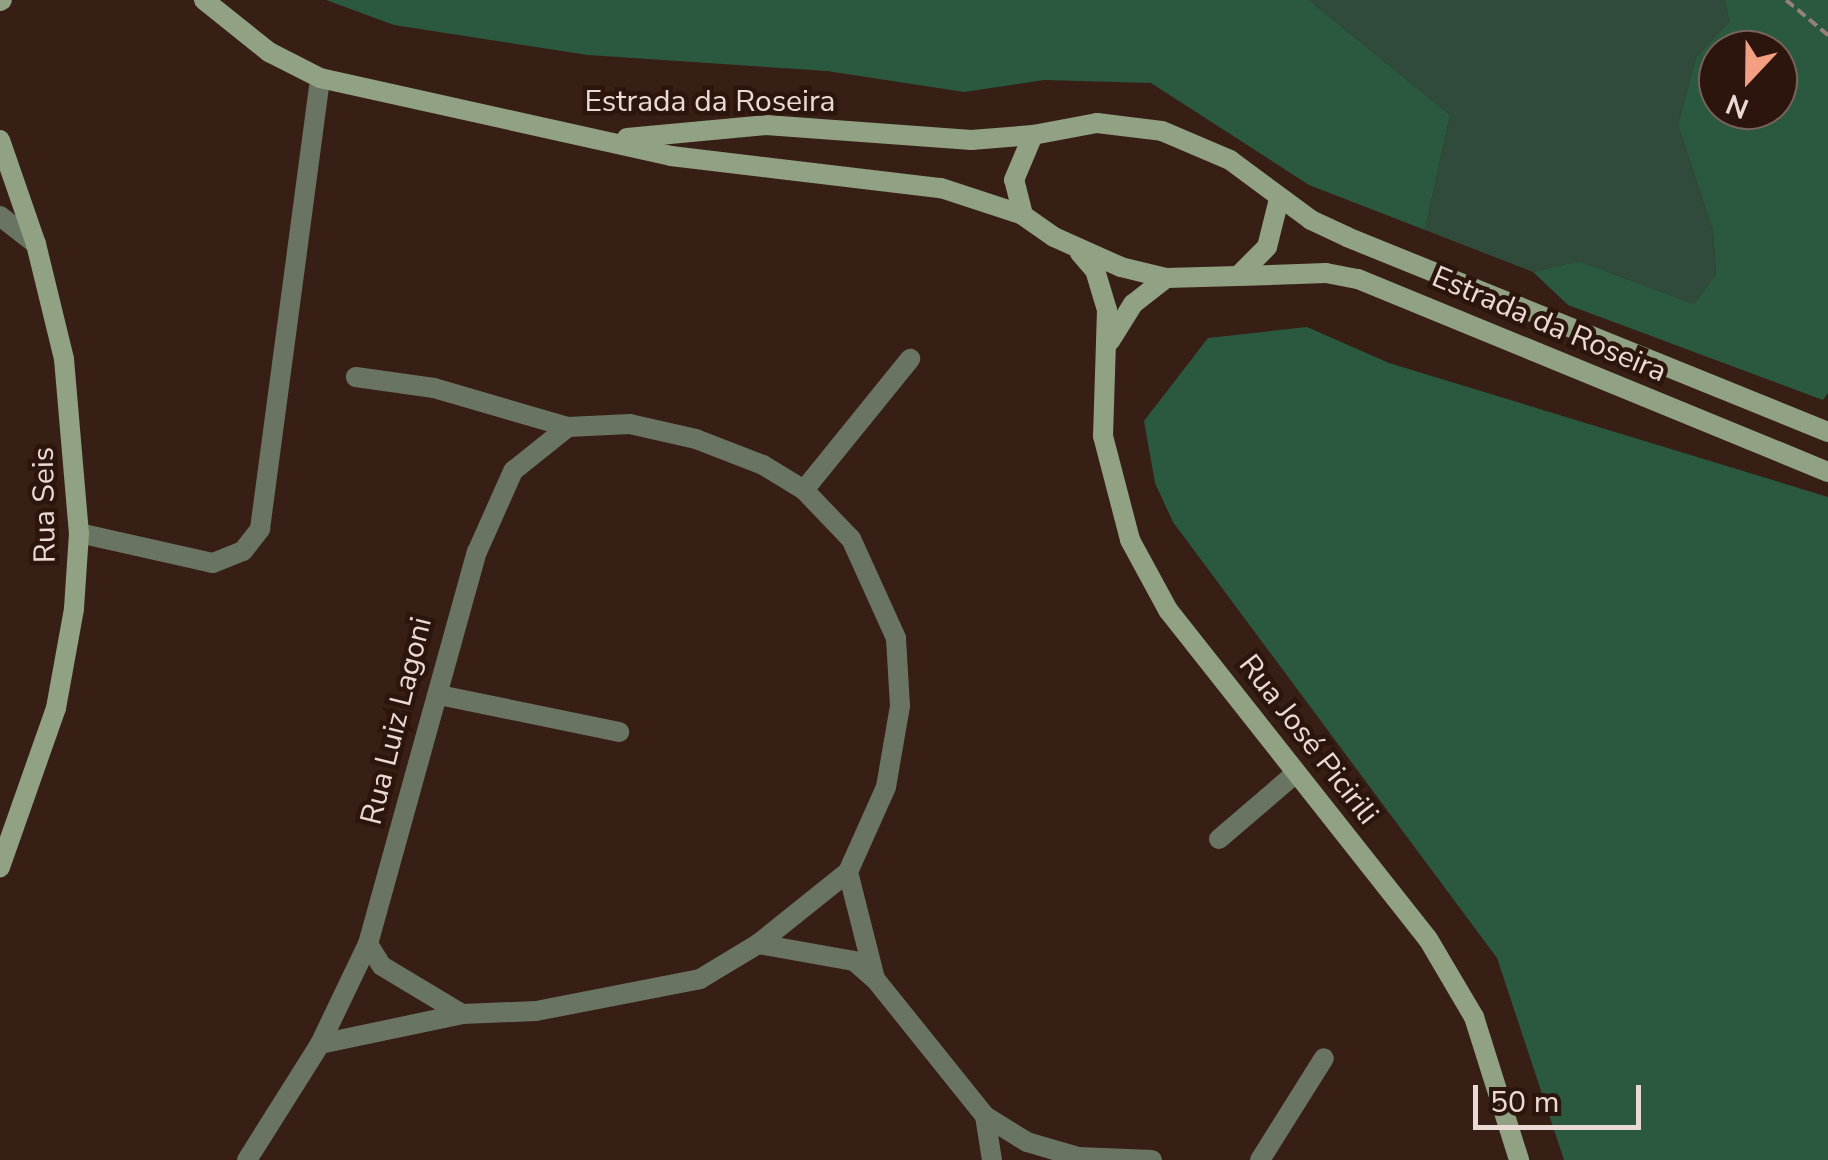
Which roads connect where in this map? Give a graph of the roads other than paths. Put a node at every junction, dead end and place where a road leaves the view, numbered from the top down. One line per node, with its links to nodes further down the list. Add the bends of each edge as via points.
1 (204, 0): 2 (street, Estrada da Roseira, via 268,52)
2 (320, 78): 3 (street, Estrada da Roseira); 20 (street, via 260,529 243,551 213,563)
3 (566, 132): 4 (street, Estrada da Roseira, via 657,138 766,125 970,140); 7 (street, Estrada da Roseira, via 742,167 941,188)
4 (1033, 135): 6 (street, Estrada da Roseira, via 1097,124 1162,131 1230,160); 7 (street, via 1014,180)
5 (1, 147): 9 (street, Rua Seis)
6 (1279, 198): 11 (street, via 1267,247); 17 (street, Estrada da Roseira, via 1361,244)
7 (1023, 214): 10 (street, Estrada da Roseira)
8 (0, 216): 9 (street)
9 (36, 244): 20 (street, Rua Seis, via 72,407)
10 (1078, 251): 12 (street, Estrada da Roseira); 13 (street, Rua José Picirili, via 1103,290)
11 (1238, 276): 12 (street, Estrada da Roseira); 18 (street, Estrada da Roseira, via 1326,272 1358,279)
12 (1166, 278): 13 (street, via 1133,304)
13 (1110, 341): 23 (street, Rua José Picirili, via 1103,436 1130,540 1168,610)
14 (910, 360): 19 (street)
15 (356, 377): 16 (street, via 434,388)
16 (568, 427): 19 (street, via 630,424 696,439 763,464); 21 (street, Rua Luiz Lagoni, via 513,471 454,615)
17 (1828, 432)
18 (1828, 472)
19 (804, 490): 26 (street, via 851,539 896,638 897,748)
20 (79, 533): 25 (street, Rua Seis, via 56,708)
21 (439, 695): 22 (street); 27 (street, Rua Luiz Lagoni)
22 (619, 732)
23 (1296, 773): 24 (street); 39 (street, Rua José Picirili, via 1428,939 1474,1018)
24 (1219, 840)
25 (0, 867)
26 (848, 872): 28 (street); 29 (street)
27 (368, 944): 30 (street, via 382,966); 31 (street, Rua Luiz Lagoni)
28 (758, 944): 29 (street, via 854,961); 30 (street, via 700,979 536,1011)
29 (875, 979): 33 (street)
30 (462, 1014): 31 (street)
31 (320, 1044): 35 (street, Rua Luiz Lagoni)
32 (1324, 1058): 38 (street)
33 (985, 1116): 34 (street, via 1027,1142); 36 (street)
34 (1074, 1158): 37 (street)
35 (247, 1160)
36 (992, 1160)
37 (1152, 1160)
38 (1260, 1160)
39 (1519, 1160)

